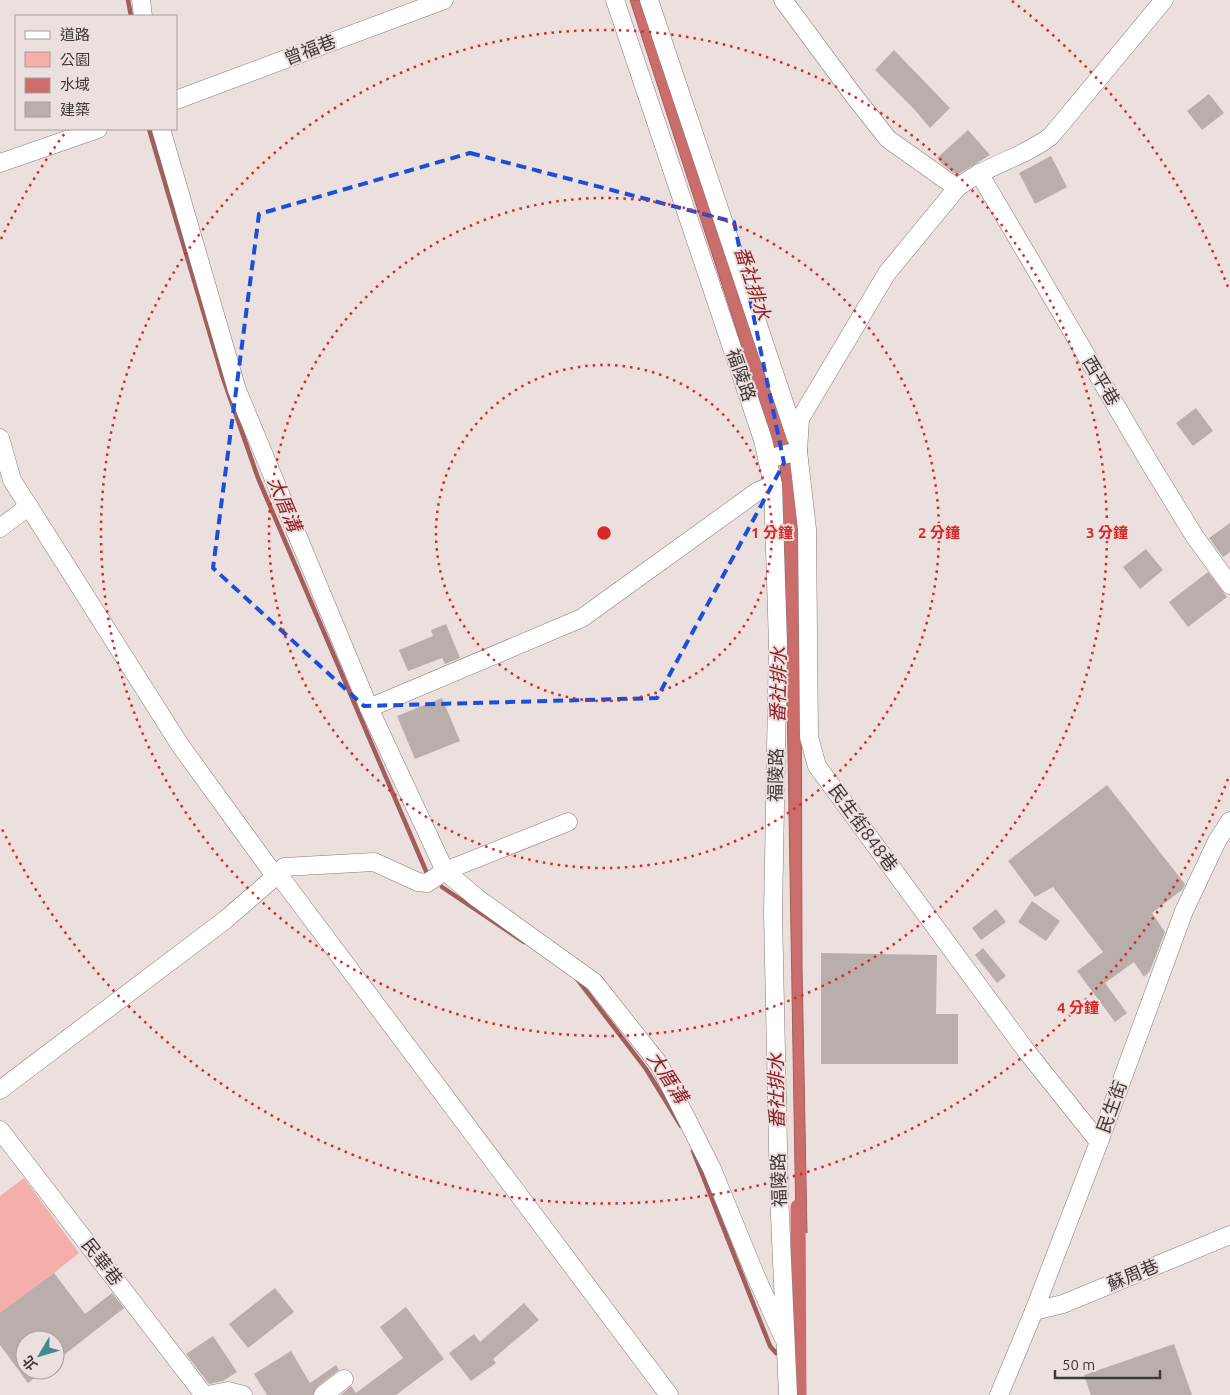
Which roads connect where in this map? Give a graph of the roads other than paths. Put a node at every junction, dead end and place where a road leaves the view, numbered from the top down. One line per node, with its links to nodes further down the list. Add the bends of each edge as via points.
1 (141, 0): 7 (street)
2 (444, 0): 8 (street, 曾福巷)
3 (615, 0): 16 (street, 福陵路)
4 (649, 0): 15 (street)
5 (783, 0): 13 (street, via 888,139)
6 (1164, 0): 12 (street, via 1052,136 1040,145)
7 (143, 15)
8 (178, 99)
9 (95, 130): 11 (street)
10 (161, 130): 21 (street, via 237,390)
11 (0, 163)
12 (979, 173): 13 (street); 20 (street, 西平巷, via 1149,462 1195,537)
13 (958, 188): 15 (street, via 887,273 800,420)
14 (0, 438): 18 (street, via 12,480)
15 (798, 448): 16 (street); 28 (street, 民生街848巷, via 807,529 809,737 817,766 1027,1052)
16 (768, 459): 17 (street, 福陵路)
17 (773, 485): 21 (street, via 758,491 582,618); 31 (street, 福陵路, via 778,644 773,913 779,1193)
18 (29, 506): 19 (street); 25 (street, via 180,745 270,869)
19 (0, 528)
20 (1230, 585)
21 (369, 708): 24 (street)
22 (1230, 821): 28 (street, 民生街, via 1184,911)
23 (568, 822): 24 (street)
24 (445, 871): 25 (street, via 427,883 374,862 284,867); 31 (street, via 477,898 594,982 659,1064 712,1169)
25 (278, 874): 26 (street, via 225,920); 37 (street)
26 (0, 1090)
27 (0, 1130): 33 (street, 民華巷)
28 (1099, 1142): 30 (street, 民生街)
29 (1230, 1235): 30 (street, 蘇周巷, via 1063,1304)
30 (1034, 1311): 39 (street, 民生街)
31 (787, 1346): 38 (street, 福陵路)
32 (344, 1379): 36 (street)
33 (204, 1395)
34 (208, 1395): 35 (street, via 228,1390)
35 (243, 1395)
36 (324, 1395)
37 (670, 1395)
38 (788, 1395)
39 (999, 1395)

